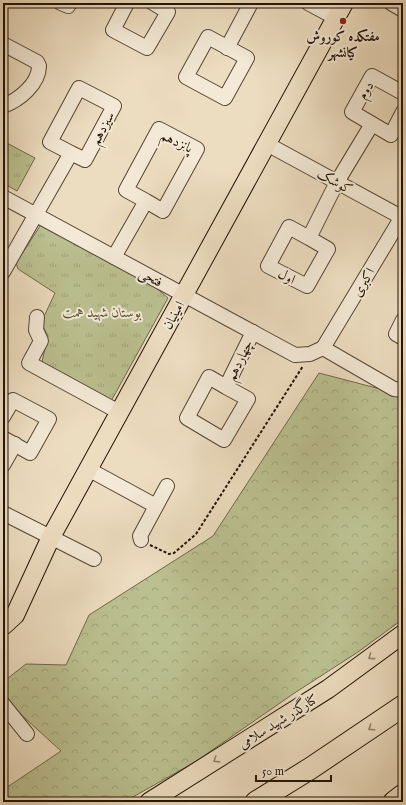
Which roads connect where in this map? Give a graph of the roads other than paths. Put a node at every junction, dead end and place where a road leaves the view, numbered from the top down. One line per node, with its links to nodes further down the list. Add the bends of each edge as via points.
1 (62, 3): 2 (street, via 68,6)
2 (70, 3)
3 (127, 3): 4 (street, via 113,30 147,48 168,12)
4 (153, 3)
5 (251, 3): 11 (street)
6 (308, 3): 8 (street)
7 (391, 3): 9 (street)
8 (340, 10): 16 (main road, امینیان)
9 (403, 10)
10 (3, 44): 13 (street, via 37,62 39,69 25,93)
11 (227, 48): 11 (street, via 247,58 225,98 186,77 208,37)
12 (403, 92): 15 (street, دوم, via 372,76 352,112)
13 (3, 106)
14 (403, 112): 15 (street, دوم, via 391,135)
15 (372, 124): 18 (street)
16 (267, 144): 18 (street, کوشک); 26 (main road, امینیان)
17 (71, 153): 17 (street, سیزدهم, via 50,142 79,88 114,106 85,160); 21 (street, سیزدهم)
18 (337, 182): 22 (street, کوشک); 23 (street)
19 (3, 197): 21 (street, فتحی)
20 (146, 201): 20 (street, پانزدهم, via 126,190 159,129 197,149 163,211); 24 (street)
21 (35, 214): 24 (street, فتحی); 25 (street, سیزدهم)
22 (403, 217): 31 (street, اکبری)
23 (309, 238)
24 (114, 257): 26 (street, فتحی)
25 (3, 272)
26 (184, 295): 29 (street, فتحی); 34 (main road, امینیان)
27 (37, 317): 34 (street, via 36,330 40,341 29,363)
28 (403, 320): 30 (street, via 396,334)
29 (253, 332): 31 (street, فتحی, via 295,355); 32 (street, چهاردهم)
30 (403, 338)
31 (317, 351): 33 (street, via 394,389)
32 (226, 387): 32 (street, چهاردهم, via 209,378 186,418 224,440 248,399)
33 (403, 390)
34 (119, 412): 38 (main road, امینیان)
35 (3, 417): 36 (street, via 14,400 49,419 30,453)
36 (9, 441): 37 (street)
37 (3, 465)
38 (88, 469): 40 (street); 42 (main road, امینیان)
39 (167, 486): 40 (street)
40 (156, 506): 43 (street)
41 (3, 513): 42 (street)
42 (51, 537): 44 (street); 45 (main road, امینیان, via 15,615)
43 (140, 540)
44 (94, 559)
45 (3, 626)
46 (403, 634): 51 (main road, کنارگذر شهید سلامی, one-way to 51, via 328,689)
47 (3, 704): 49 (street)
48 (403, 706): 52 (highway, one-way to 52)
49 (27, 734)
50 (403, 795): 53 (highway)
51 (150, 802)
52 (256, 802)
53 (394, 802)

